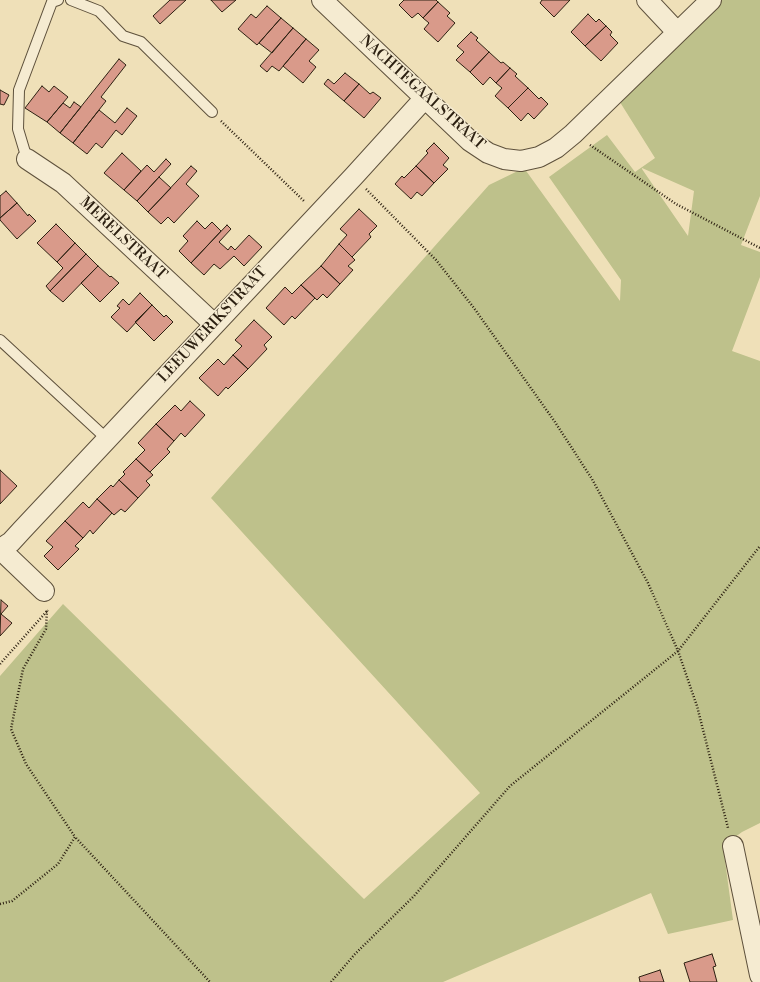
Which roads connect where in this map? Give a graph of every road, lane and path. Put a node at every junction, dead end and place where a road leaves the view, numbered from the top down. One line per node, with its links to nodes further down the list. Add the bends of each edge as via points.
1 (58, 0): 10 (lane, via 52,2 19,90 18,129)
2 (71, 0): 8 (lane, via 99,12 123,36 141,42)
3 (322, 0): 7 (street, NACHTEGAALSTRAAT)
4 (647, 0): 6 (street)
5 (711, 0): 6 (street, NACHTEGAALSTRAAT)
6 (677, 32): 9 (street, NACHTEGAALSTRAAT)
7 (424, 99): 9 (street, NACHTEGAALSTRAAT, via 470,141 488,153 504,159 521,161 539,157 556,148); 11 (street, LEEUWERIKSTRAAT)
8 (212, 112): 12 (path)
9 (573, 134): 13 (path, via 676,204)
10 (27, 159): 14 (street, MERELSTRAAT, via 63,183)
11 (354, 176): 12 (street, LEEUWERIKSTRAAT); 21 (path, via 436,260 474,308 555,422 592,479 648,583)
12 (318, 214): 14 (street, LEEUWERIKSTRAAT)
13 (760, 248)
14 (214, 324): 16 (street, LEEUWERIKSTRAAT)
15 (0, 340): 16 (lane)
16 (107, 439): 18 (street, LEEUWERIKSTRAAT, via 11,542)
17 (760, 546): 21 (path)
18 (0, 549): 19 (street)
19 (44, 591): 20 (path)
20 (48, 610): 22 (path); 23 (path, via 46,629 23,669 10,729 26,764)
21 (678, 651): 24 (path, via 697,706); 28 (path, via 510,786 414,896 355,954)
22 (0, 664)
23 (76, 838): 25 (path, via 58,864 12,901); 27 (path)
24 (733, 846): 26 (street)
25 (0, 904)
26 (760, 975)
27 (210, 982)
28 (331, 982)

